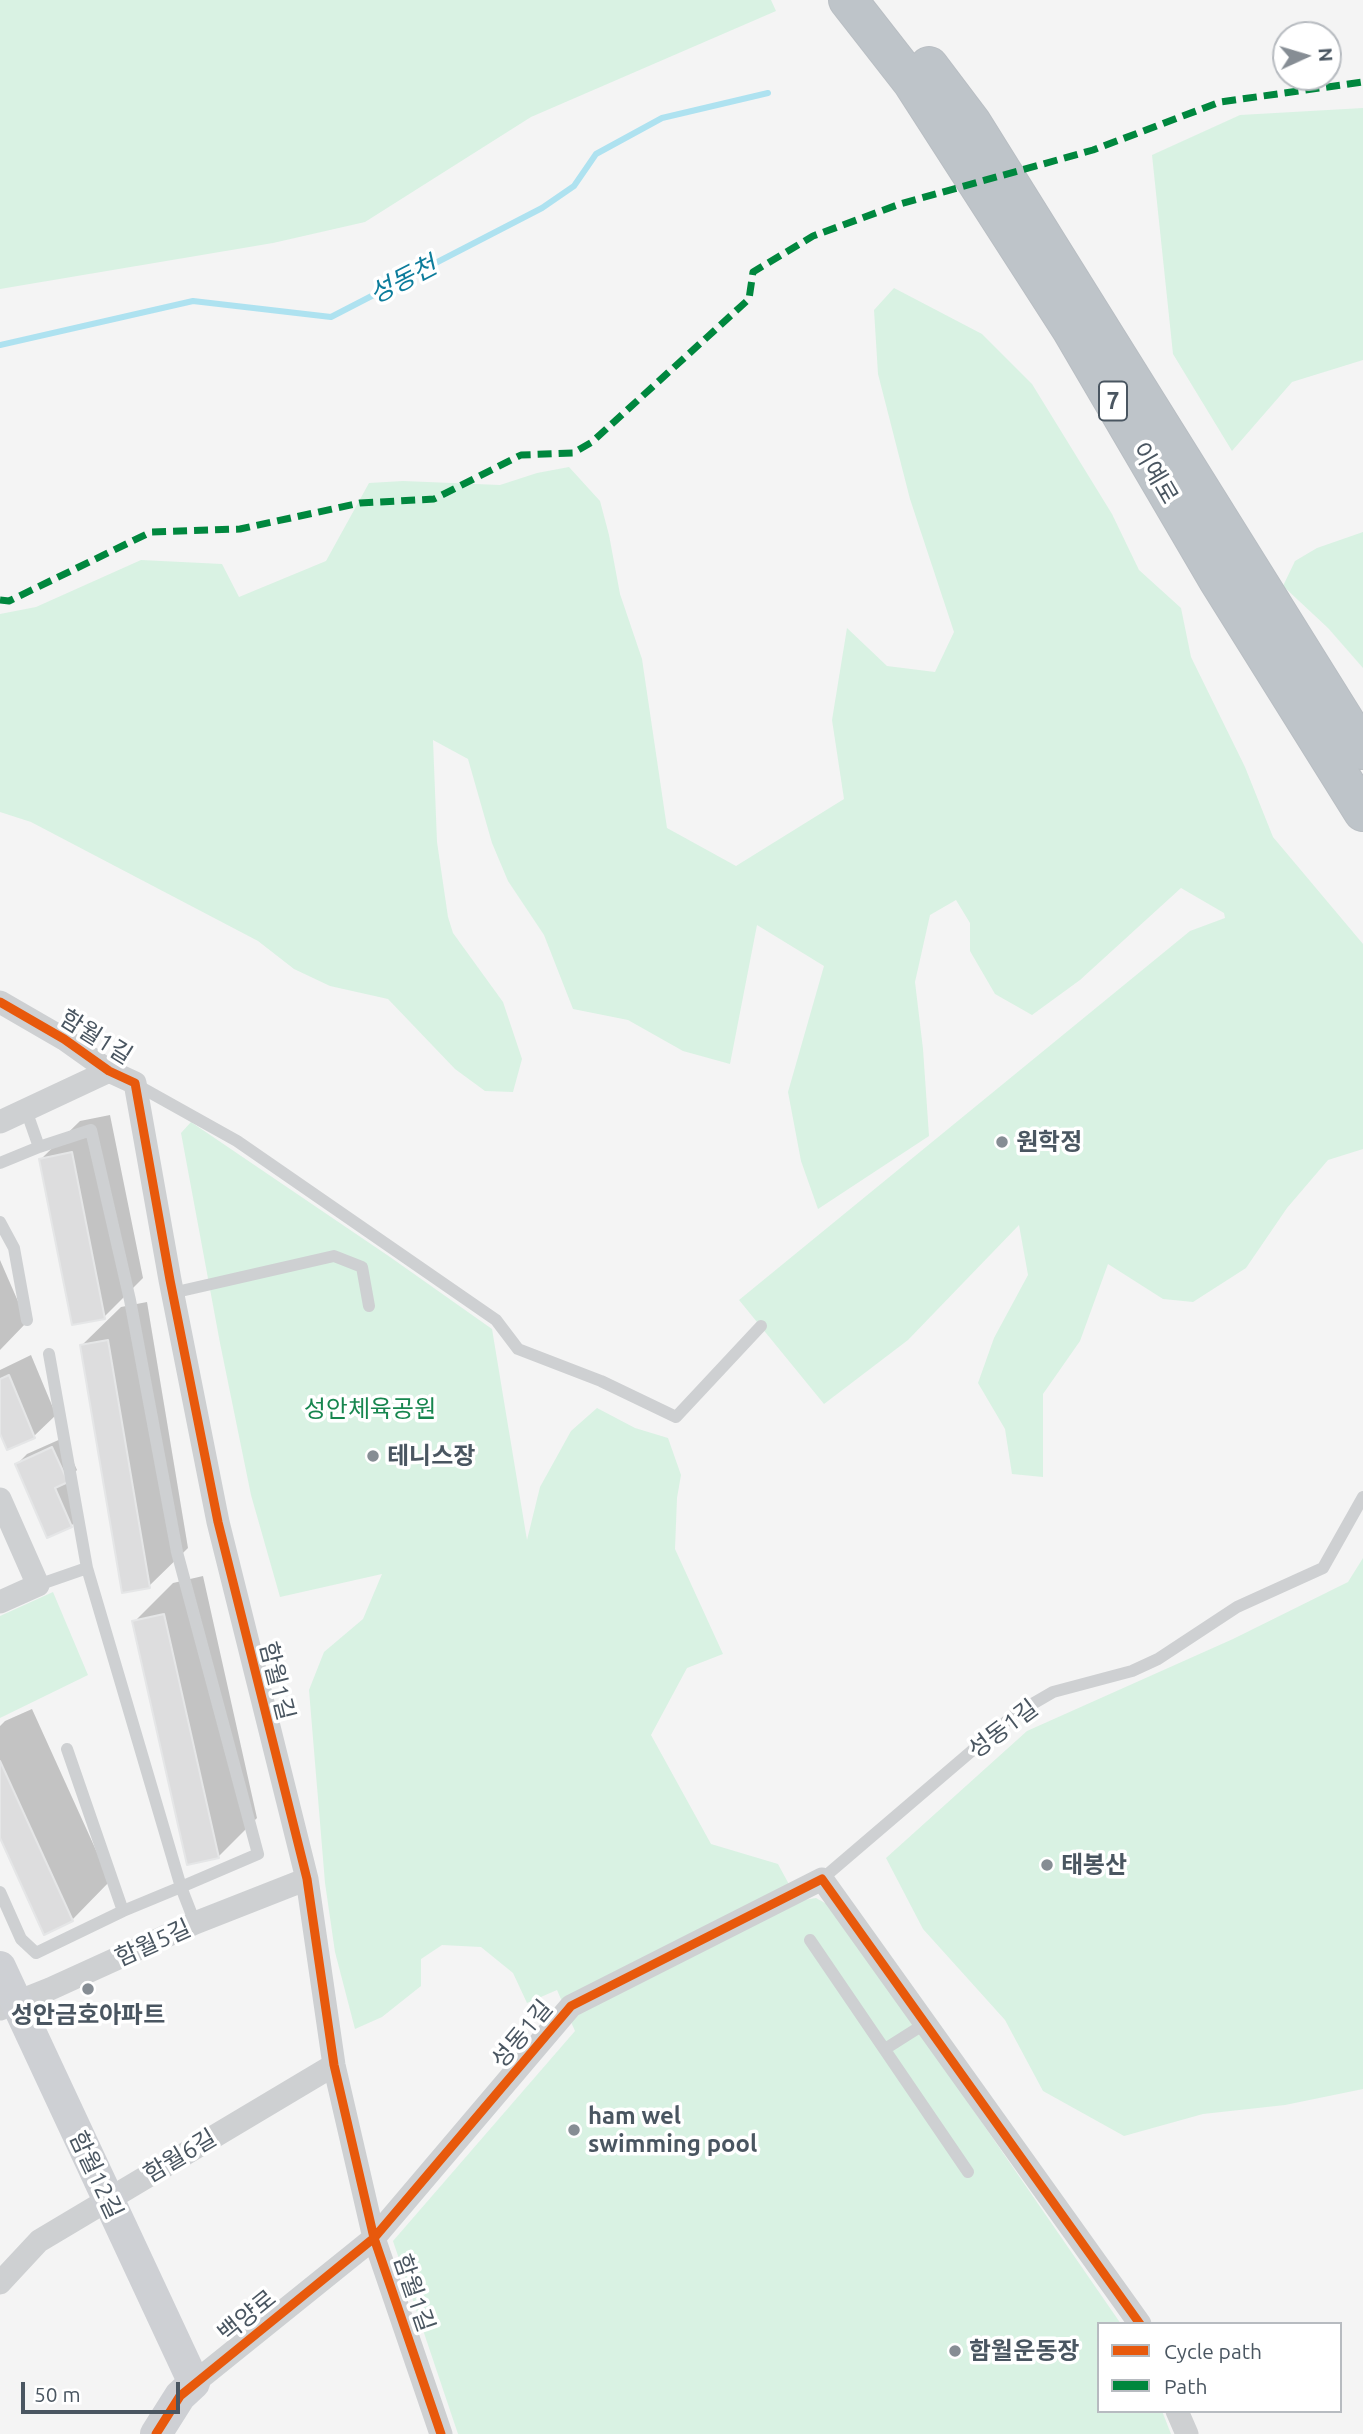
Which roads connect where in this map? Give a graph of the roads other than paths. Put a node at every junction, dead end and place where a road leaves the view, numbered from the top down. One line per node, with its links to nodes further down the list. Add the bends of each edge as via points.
1 (848, 0): 4 (highway, 이예로 / 7, via 912,82 1070,329 1218,580)
2 (880, 0): 3 (highway, 이예로 / 7, via 972,123)
3 (1363, 750)
4 (1363, 812)
5 (0, 1002): 6 (street, 함월1길)
6 (109, 1071): 7 (street, 함월1길); 8 (street)
7 (135, 1083): 13 (street, 함월1길); 16 (lane, via 248,1148 496,1320 518,1349 676,1417)
8 (26, 1110): 9 (street); 10 (lane)
9 (0, 1122)
10 (40, 1147): 11 (lane); 26 (lane, via 91,1130 130,1300 177,1552 258,1854)
11 (0, 1163)
12 (0, 1222): 15 (lane, via 14,1248)
13 (172, 1293): 14 (lane, via 334,1256 362,1267); 24 (street, 함월1길, via 218,1522)
14 (369, 1306)
15 (27, 1320)
16 (761, 1326)
17 (49, 1354): 20 (lane)
18 (1363, 1497): 25 (lane, 성동1길, via 1323,1568 1237,1607 1132,1671 1053,1692 1015,1714)
19 (0, 1499): 21 (street)
20 (87, 1568): 21 (lane); 26 (lane)
21 (38, 1585): 22 (street)
22 (0, 1602)
23 (67, 1749): 28 (lane)
24 (307, 1879): 29 (street, 함월5길); 35 (street, 함월1길)
25 (822, 1879): 33 (street); 38 (street, 성동1길, via 571,2006)
26 (181, 1887): 28 (lane); 29 (lane)
27 (0, 1892): 28 (lane, via 21,1939 36,1953)
28 (123, 1911)
29 (195, 1923): 32 (street, 함월5길)
30 (810, 1940): 34 (lane)
31 (0, 1967): 32 (street, 함월12길)
32 (8, 2006): 37 (street, 함월12길)
33 (926, 2023): 34 (lane); 40 (street)
34 (885, 2049): 36 (lane)
35 (334, 2065): 37 (street, 함월6길); 38 (street, 함월1길)
36 (968, 2172)
37 (107, 2199): 39 (street, 함월6길, via 39,2241); 41 (street, 함월12길)
38 (374, 2238): 41 (street, 백양로); 43 (street, 함월1길)
39 (0, 2283)
40 (1139, 2322)
41 (194, 2383): 44 (street, 백양로)
42 (1178, 2413): 45 (street)
43 (440, 2433)
44 (156, 2434)
45 (1187, 2434)

